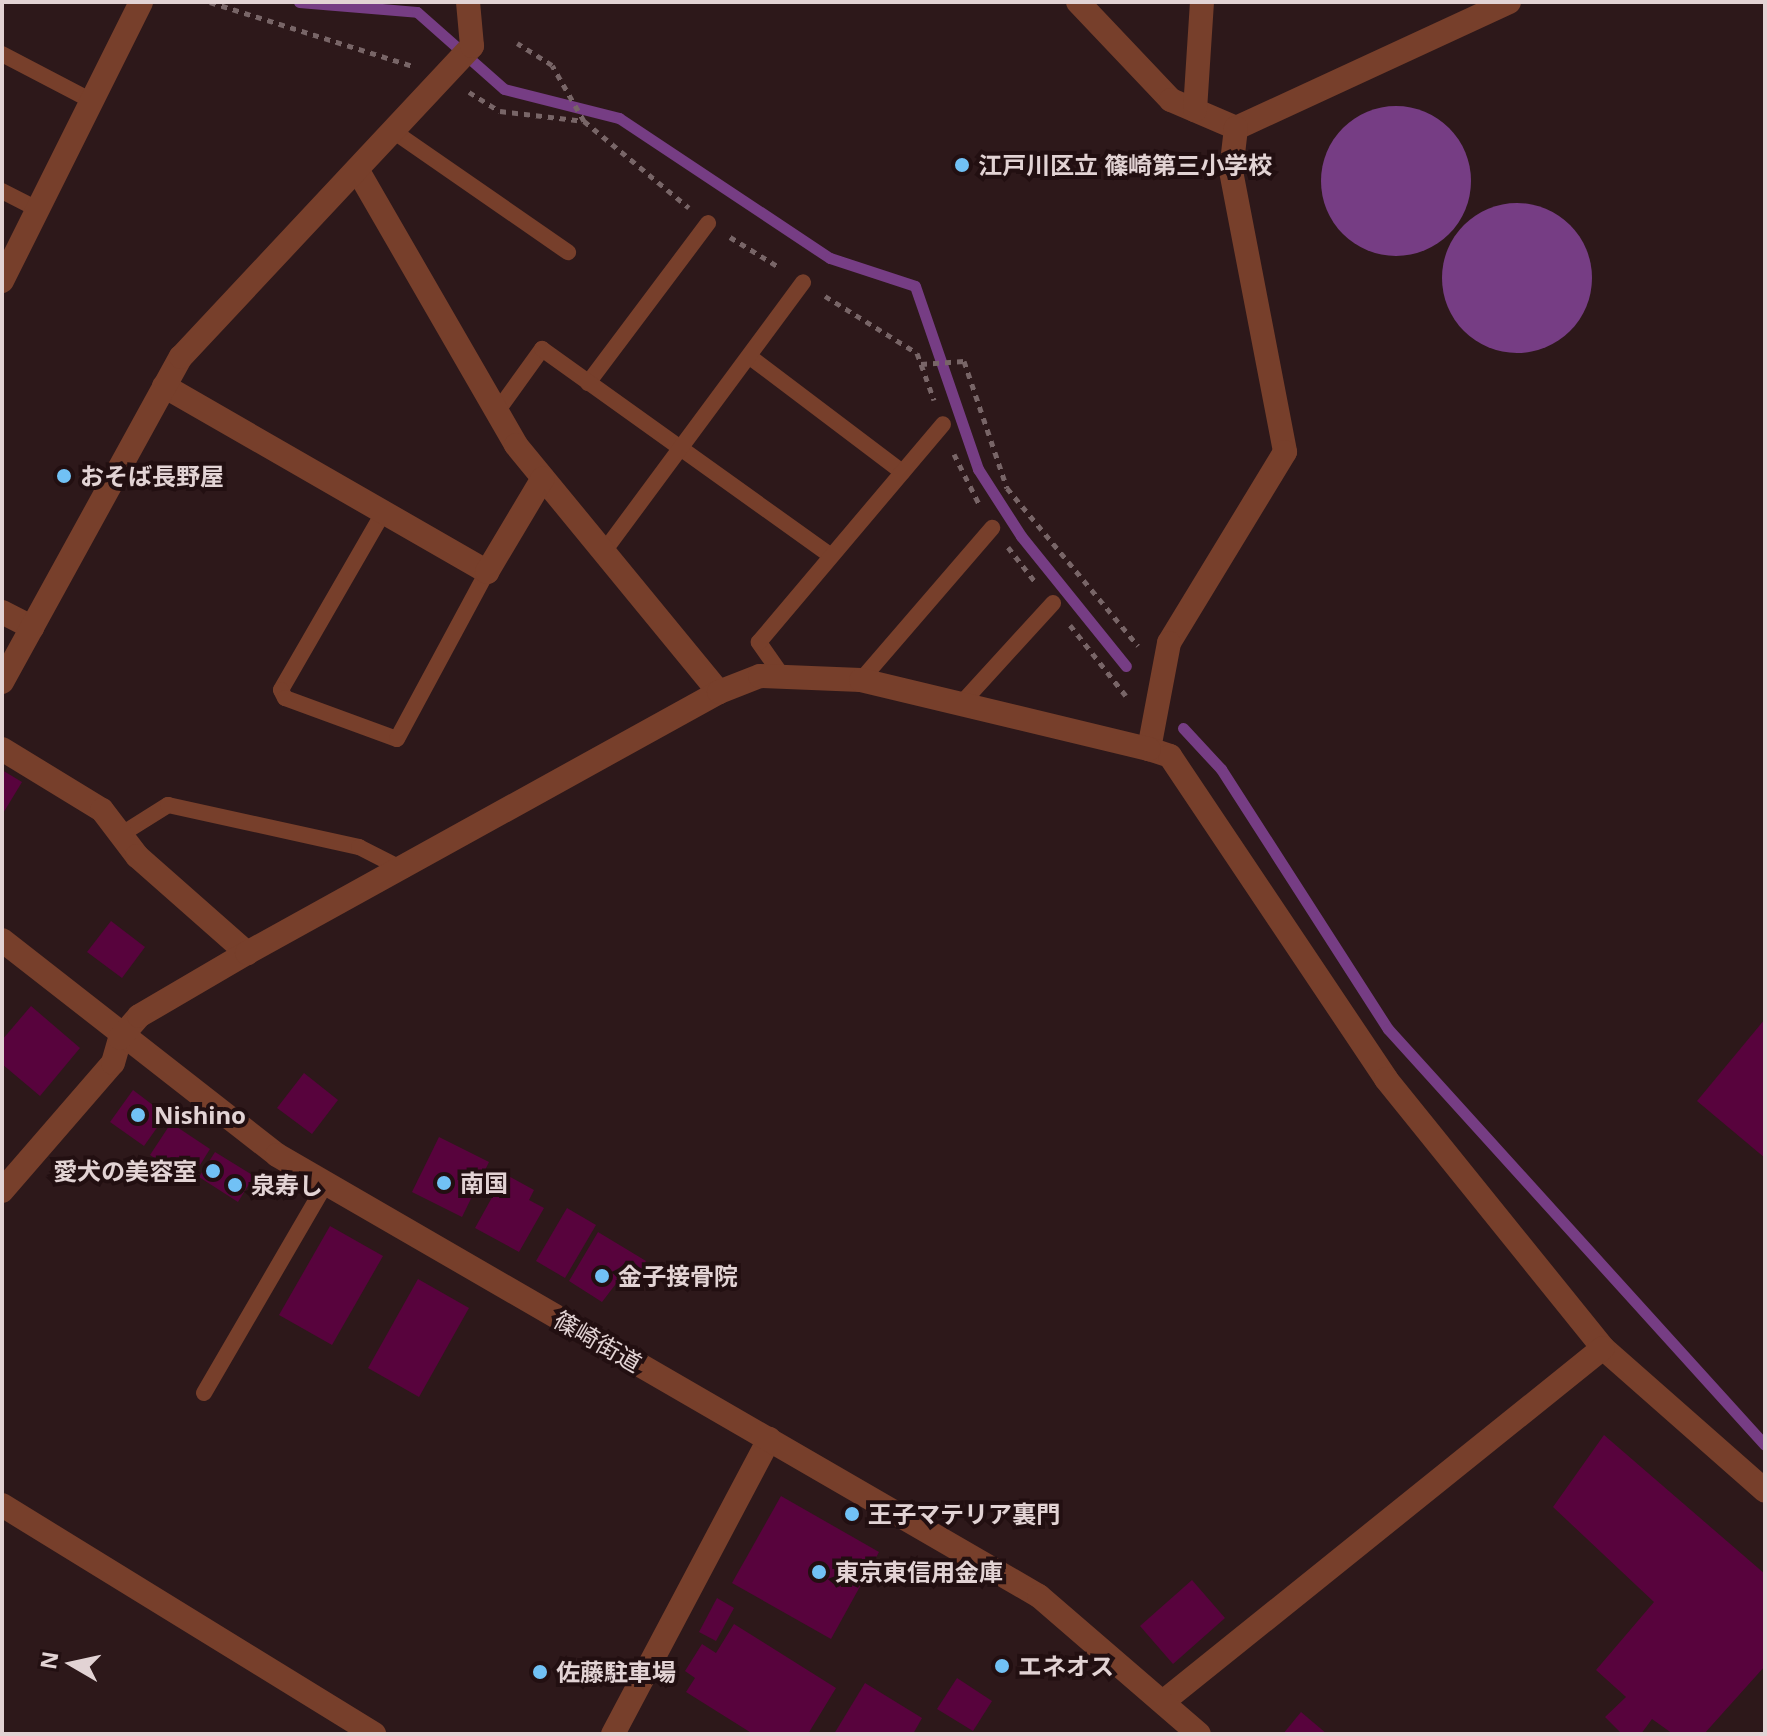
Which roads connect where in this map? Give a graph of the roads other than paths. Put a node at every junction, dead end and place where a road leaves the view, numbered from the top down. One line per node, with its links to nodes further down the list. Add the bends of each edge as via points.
1 (141, 2): 7 (street)
2 (468, 2): 10 (street, via 476,29 458,62)
3 (1078, 2): 8 (street, via 1171,100)
4 (1202, 2): 8 (street)
5 (1509, 2): 9 (street)
6 (2, 54): 7 (lane)
7 (92, 101): 13 (street)
8 (1195, 110): 9 (street)
9 (1236, 128): 39 (street, via 1231,171 1285,452 1169,643)
10 (393, 131): 11 (street); 15 (lane)
11 (358, 171): 20 (street, via 181,357); 21 (street)
12 (2, 191): 13 (lane)
13 (39, 210): 16 (street)
14 (708, 223): 19 (lane)
15 (568, 252)
16 (2, 281)
17 (803, 282): 18 (lane)
18 (750, 357): 23 (lane); 24 (lane)
19 (588, 383): 21 (lane, via 542,349); 23 (lane)
20 (164, 386): 26 (street); 33 (street)
21 (496, 413): 25 (street)
22 (943, 424): 24 (lane)
23 (682, 449): 28 (lane); 29 (lane)
24 (902, 472): 29 (lane)
25 (543, 478): 28 (street); 30 (street)
26 (383, 513): 30 (street); 30 (lane, via 281,690 285,698 397,739)
27 (992, 528): 35 (lane)
28 (605, 550): 37 (street)
29 (830, 555): 34 (lane, via 759,642)
30 (487, 572)
31 (1053, 603): 38 (lane)
32 (2, 612): 33 (street)
33 (32, 627): 36 (street)
34 (781, 674): 35 (street); 37 (street)
35 (861, 680): 38 (street)
36 (2, 682)
37 (719, 692): 42 (street)
38 (960, 705): 39 (street)
39 (1150, 738): 48 (street, via 1170,756 1386,1079)
40 (2, 749): 41 (street)
41 (125, 832): 42 (lane, via 168,805 359,847); 44 (street, via 137,856)
42 (405, 871): 44 (street)
43 (2, 940): 45 (street, 篠崎街道)
44 (247, 953): 45 (street, via 139,1016)
45 (120, 1038): 46 (street, 篠崎街道, via 277,1155); 47 (street, via 113,1063)
46 (326, 1183): 49 (lane); 50 (street, 篠崎街道)
47 (2, 1191)
48 (1603, 1348): 51 (street); 53 (street)
49 (204, 1393)
50 (769, 1439): 53 (street, 篠崎街道, via 1039,1596); 55 (street)
51 (1765, 1491)
52 (2, 1505): 54 (street)
53 (1164, 1701): 56 (street, 篠崎街道)
54 (374, 1734)
55 (613, 1734)
56 (1199, 1734)

